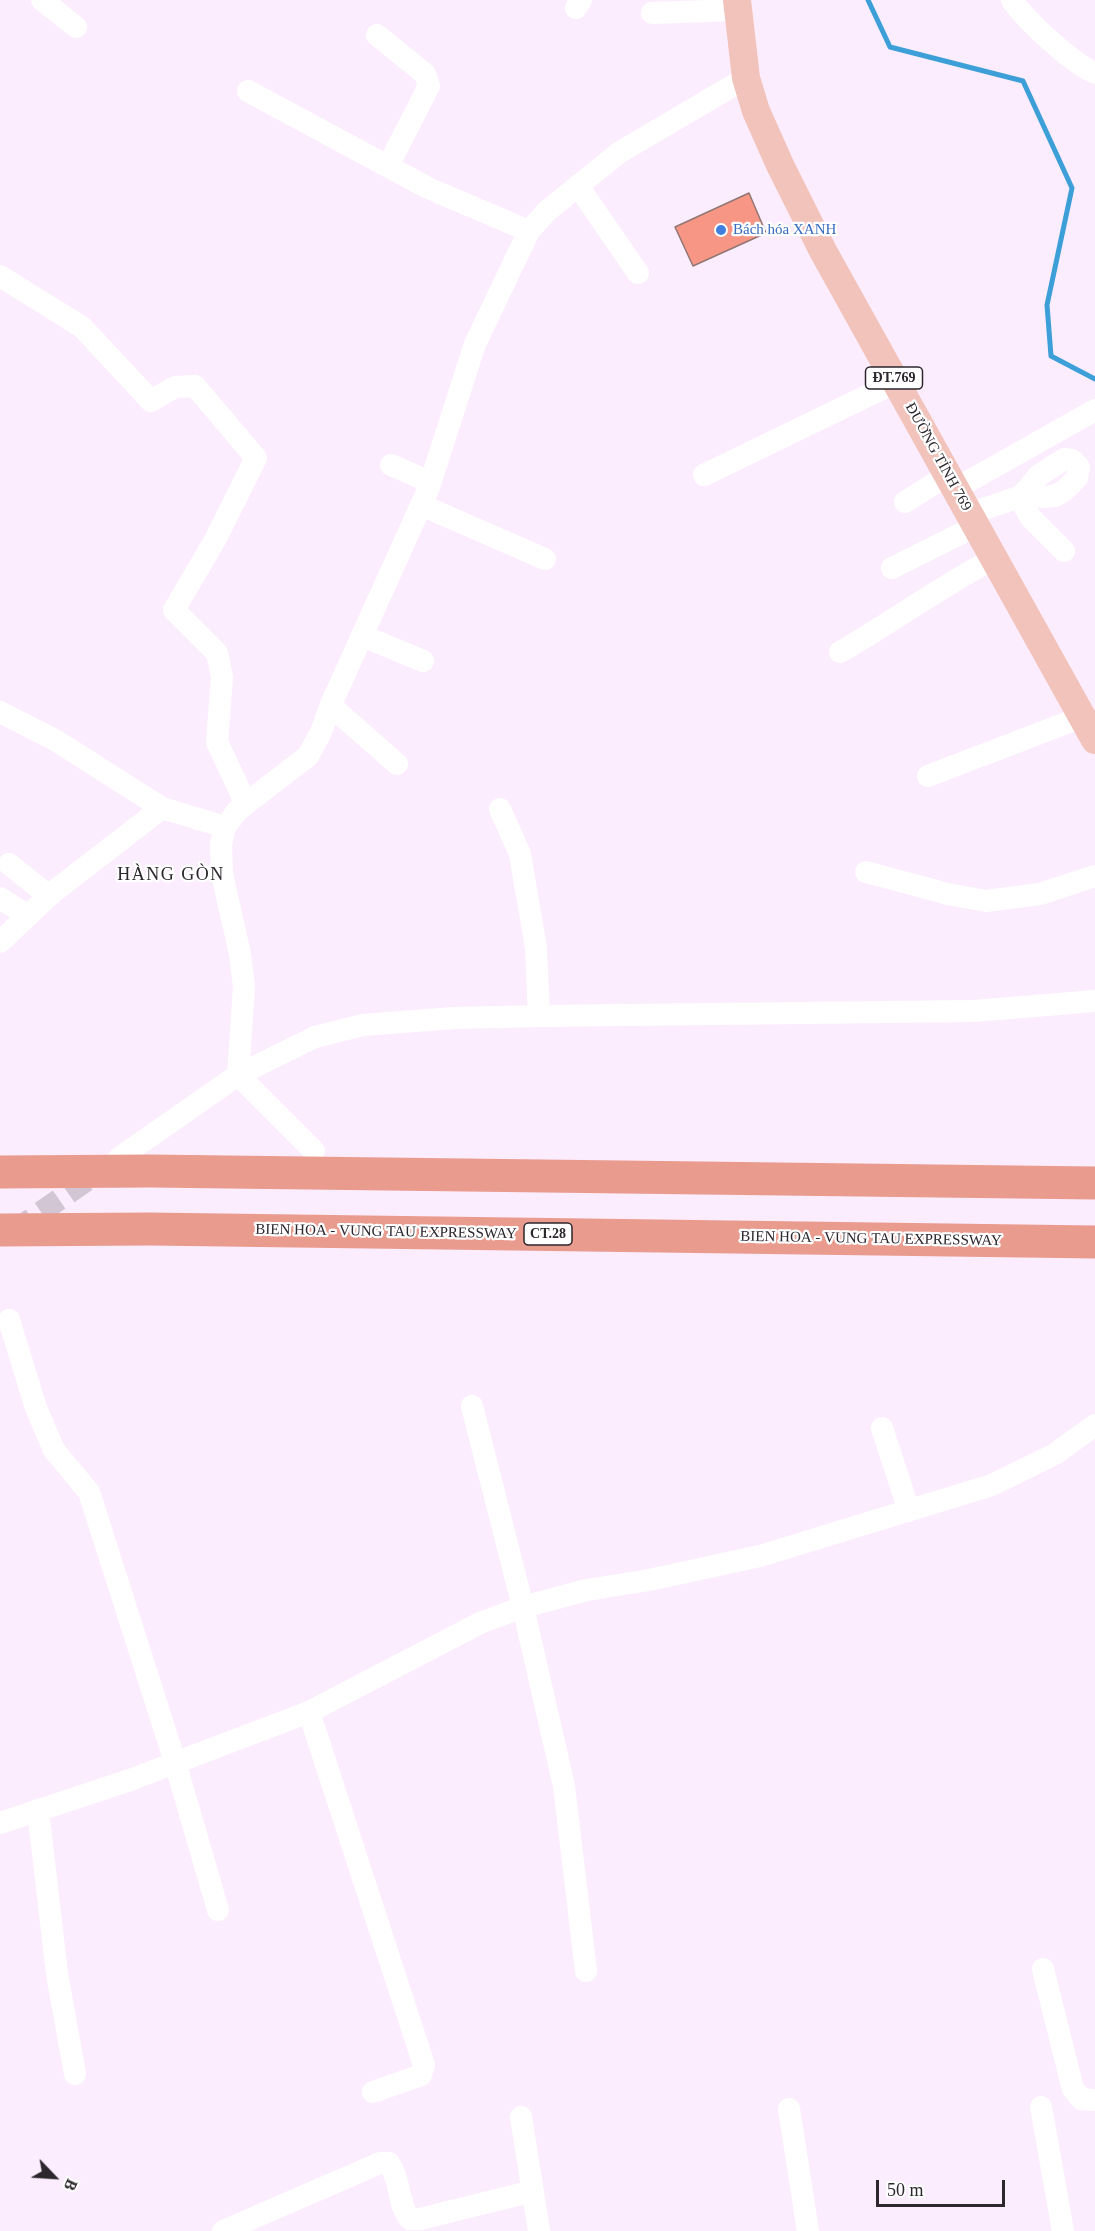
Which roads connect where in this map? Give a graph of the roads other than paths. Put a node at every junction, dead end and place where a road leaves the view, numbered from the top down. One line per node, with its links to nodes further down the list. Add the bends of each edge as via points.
1 (42, 0): 5 (street)
2 (1012, 0): 7 (street, via 1060,48)
3 (738, 5): 4 (street); 8 (main road, ĐƯỜNG TỈNH 769 / ĐT.769)
4 (652, 14)
5 (76, 27)
6 (377, 35): 10 (street, via 424,75 429,86)
7 (1095, 73)
8 (746, 78): 11 (street, via 620,152); 15 (main road, ĐƯỜNG TỈNH 769 / ĐT.769, via 780,165)
9 (248, 91): 10 (street)
10 (388, 166): 12 (street, via 428,188)
11 (578, 186): 12 (street); 13 (street)
12 (529, 231): 19 (street, via 475,344)
13 (638, 273)
14 (0, 276): 36 (street, via 82,327 151,401 175,387 195,386 256,458 174,610 218,652 222,677 217,742)
15 (896, 382): 18 (street); 20 (main road, ĐƯỜNG TỈNH 769 / ĐT.769)
16 (1095, 410): 20 (street)
17 (391, 465): 19 (street)
18 (704, 475)
19 (430, 482): 22 (street)
20 (952, 482): 21 (street); 23 (main road, ĐƯỜNG TỈNH 769 / ĐT.769)
21 (905, 502)
22 (421, 505): 25 (street); 28 (street)
23 (972, 520): 24 (street, via 1024,493 1031,518); 26 (main road, ĐƯỜNG TỈNH 769 / ĐT.769); 27 (street)
24 (1064, 551)
25 (545, 559)
26 (993, 559): 29 (street); 33 (main road, ĐƯỜNG TỈNH 769 / ĐT.769)
27 (892, 568)
28 (363, 636): 30 (street); 31 (street)
29 (840, 652)
30 (423, 661)
31 (331, 706): 34 (street); 36 (street, via 308,756)
32 (0, 712): 37 (street, via 55,740)
33 (1088, 729): 35 (street)
34 (398, 764)
35 (928, 776)
36 (246, 804): 39 (street)
37 (162, 808): 39 (street); 43 (street)
38 (500, 808): 48 (street, via 520,854 536,948)
39 (225, 827): 49 (street, via 222,874 244,987)
40 (9, 864): 43 (street)
41 (866, 872): 42 (street, via 986,901 1040,894)
42 (1095, 876)
43 (49, 896): 45 (street)
44 (0, 898): 45 (street)
45 (28, 916): 46 (street)
46 (0, 942)
47 (1095, 1000): 48 (street, via 974,1011)
48 (539, 1016): 49 (street, via 363,1025 315,1036)
49 (238, 1075): 50 (street); 51 (street)
50 (314, 1150)
51 (119, 1158)
52 (0, 1172): 53 (highway)
53 (1095, 1184)
54 (0, 1230): 55 (highway, BIEN HOA - VUNG TAU EXPRESSWAY / CT.28)
55 (1095, 1242)
56 (9, 1320): 63 (street, via 36,1408 54,1450 89,1492)
57 (472, 1406): 61 (street)
58 (1095, 1425): 60 (street, via 1055,1454 992,1485)
59 (882, 1428): 60 (street)
60 (909, 1511): 61 (street, via 760,1556)
61 (523, 1606): 62 (street, via 480,1623); 68 (street, via 564,1786)
62 (309, 1712): 63 (street); 70 (street, via 424,2065 421,2076)
63 (175, 1762): 64 (street); 66 (street)
64 (38, 1810): 65 (street); 69 (street, via 57,1974)
65 (0, 1823)
66 (218, 1910)
67 (1043, 1969): 71 (street, via 1073,2089 1081,2099)
68 (586, 1971)
69 (75, 2074)
70 (373, 2092)
71 (1095, 2100)
72 (1041, 2107): 79 (street)
73 (789, 2109): 78 (street)
74 (521, 2116): 75 (street)
75 (533, 2191): 76 (street, via 410,2219 404,2212 394,2171 389,2163 380,2163); 77 (street)
76 (223, 2231)
77 (539, 2231)
78 (808, 2231)
79 (1063, 2231)

